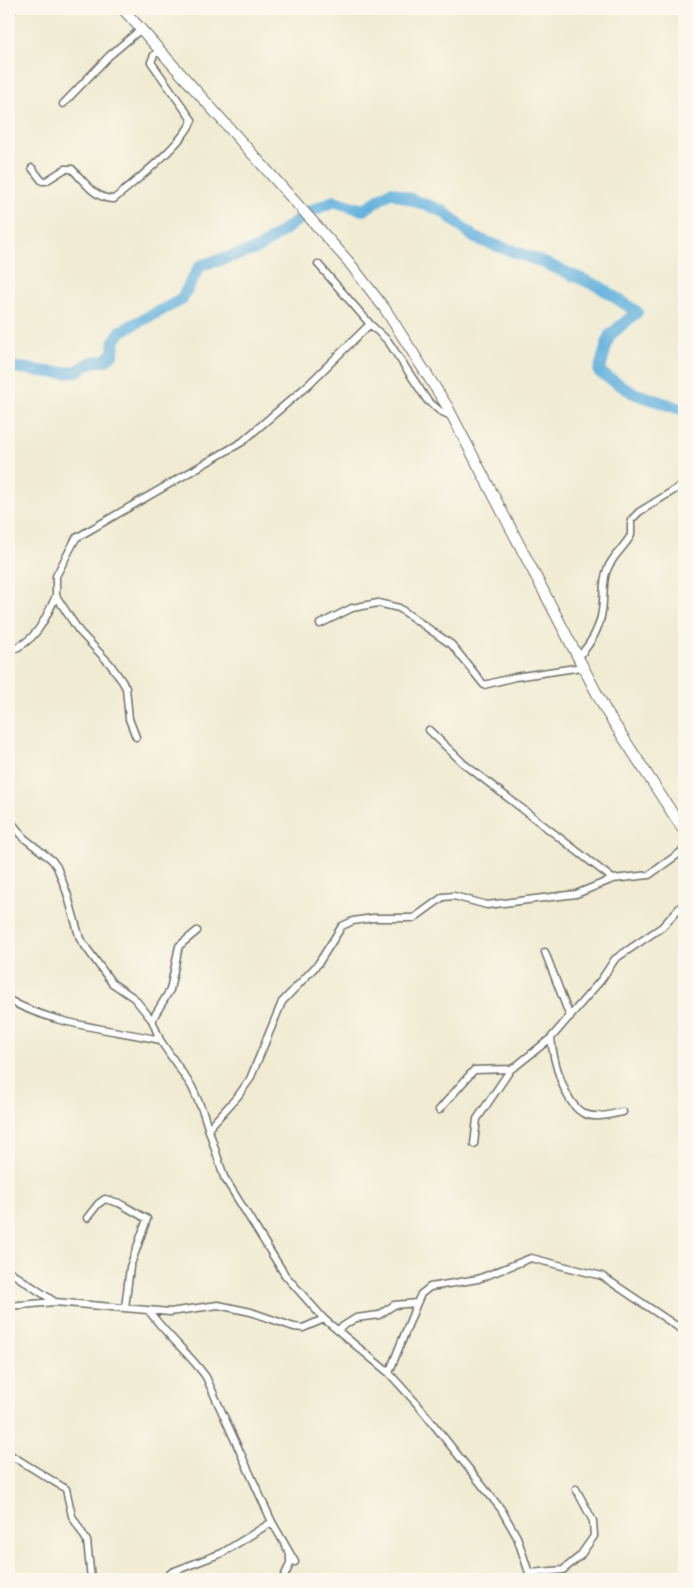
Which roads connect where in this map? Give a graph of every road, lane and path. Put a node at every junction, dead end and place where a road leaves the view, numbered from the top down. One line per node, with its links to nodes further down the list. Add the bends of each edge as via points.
1 (14, 9): 3 (street)
2 (123, 9): 4 (highway)
3 (9, 14)
4 (141, 29): 5 (highway); 6 (street)
5 (160, 50): 7 (street, via 152,62 192,120 179,141 162,158 114,199 105,200 72,169 65,169 42,181); 10 (highway, via 358,272)
6 (62, 104)
7 (32, 168)
8 (318, 264): 9 (street)
9 (370, 324): 10 (street, via 388,341 427,400); 12 (street, via 308,385 242,442 76,538 56,576)
10 (453, 417): 15 (highway)
11 (684, 484): 15 (street, via 631,520 631,535 613,558 605,577 603,610 598,628)
12 (56, 596): 14 (street, via 37,632); 17 (street, via 79,631 110,664 126,688 129,719)
13 (320, 624): 15 (street, via 352,608 378,603 399,608 452,645 484,685)
14 (9, 651)
15 (579, 663): 19 (highway, via 606,711)
16 (429, 730): 21 (street, via 463,762)
17 (136, 737)
18 (9, 819): 27 (street, via 24,838 57,867 80,939 112,983 134,998)
19 (684, 831)
20 (684, 850): 21 (street, via 649,875)
21 (614, 879): 33 (street, via 576,894 502,905 443,897 414,918 353,920 342,926 318,964 282,1002 250,1079)
22 (684, 903): 26 (street, via 662,927 615,959)
23 (197, 931): 27 (street, via 180,946 170,990)
24 (546, 952): 26 (street)
25 (9, 1000): 29 (street, via 26,1010)
26 (570, 1017): 28 (street)
27 (152, 1020): 29 (street)
28 (551, 1038): 30 (street); 32 (street, via 556,1069 579,1109 583,1113 602,1116)
29 (160, 1040): 33 (street, via 192,1087)
30 (511, 1069): 31 (street, via 474,1070); 34 (street, via 477,1119)
31 (438, 1110)
32 (623, 1112)
33 (208, 1129): 42 (street, via 224,1177 255,1230 285,1275)
34 (474, 1144)
35 (87, 1218): 40 (street, via 105,1199 119,1202 147,1219 130,1267)
36 (9, 1271): 37 (street)
37 (55, 1302): 39 (street); 40 (street)
38 (417, 1303): 43 (street, via 394,1305 379,1315 356,1318); 44 (street, via 430,1287 478,1279 531,1258 602,1276); 45 (street)
39 (9, 1306)
40 (125, 1308): 41 (street)
41 (149, 1311): 42 (street, via 170,1312 218,1305 303,1328); 48 (street, via 206,1376)
42 (324, 1319): 43 (street)
43 (337, 1330): 45 (street)
44 (684, 1331)
45 (389, 1373): 51 (street, via 501,1509 517,1537)
46 (9, 1454): 52 (street, via 66,1489 72,1516 87,1541)
47 (576, 1489): 51 (street, via 593,1521 594,1536 580,1556 563,1570)
48 (272, 1522): 49 (street); 53 (street, via 222,1552 172,1572)
49 (290, 1555): 50 (street); 54 (street, via 290,1564)
50 (295, 1562)
51 (530, 1576)
52 (91, 1579)
53 (164, 1579)
54 (283, 1579)

